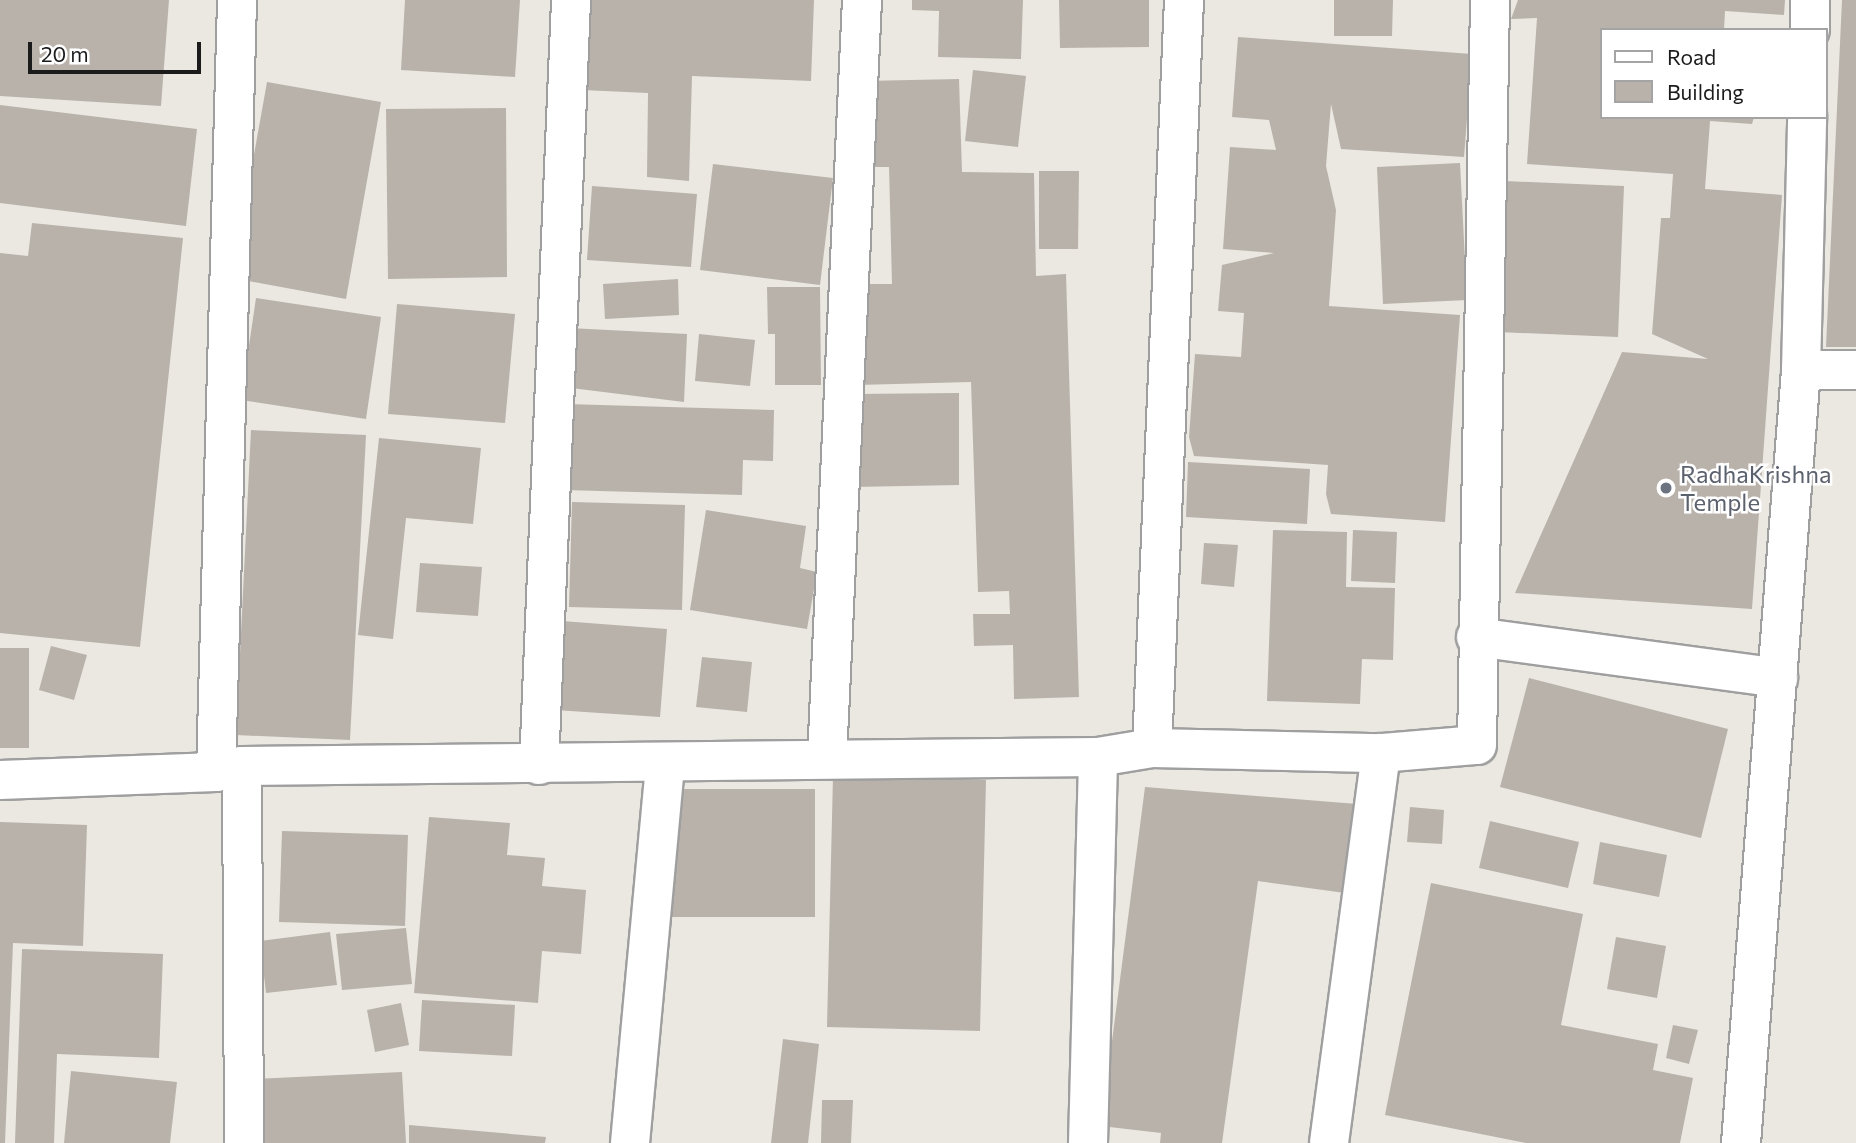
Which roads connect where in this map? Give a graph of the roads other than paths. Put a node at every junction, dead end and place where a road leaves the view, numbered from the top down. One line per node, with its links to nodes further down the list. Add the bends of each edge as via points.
1 (237, 0): 19 (street)
2 (570, 0): 18 (street)
3 (862, 0): 16 (street)
4 (1184, 0): 13 (street)
5 (1490, 0): 11 (street)
6 (1810, 0): 7 (street)
7 (1810, 28)
8 (1807, 119): 9 (street)
9 (1801, 370): 10 (street); 12 (street)
10 (1856, 370)
11 (1476, 636): 12 (street); 14 (street, via 1477,745)
12 (1778, 678): 25 (street)
13 (1152, 748): 14 (street); 15 (street)
14 (1381, 754): 24 (street)
15 (1098, 757): 16 (street); 23 (street)
16 (827, 759): 17 (street)
17 (665, 763): 18 (street); 22 (street)
18 (540, 765): 19 (street)
19 (229, 769): 20 (street); 21 (street)
20 (0, 780)
21 (244, 1143)
22 (630, 1143)
23 (1088, 1143)
24 (1329, 1143)
25 (1741, 1143)

